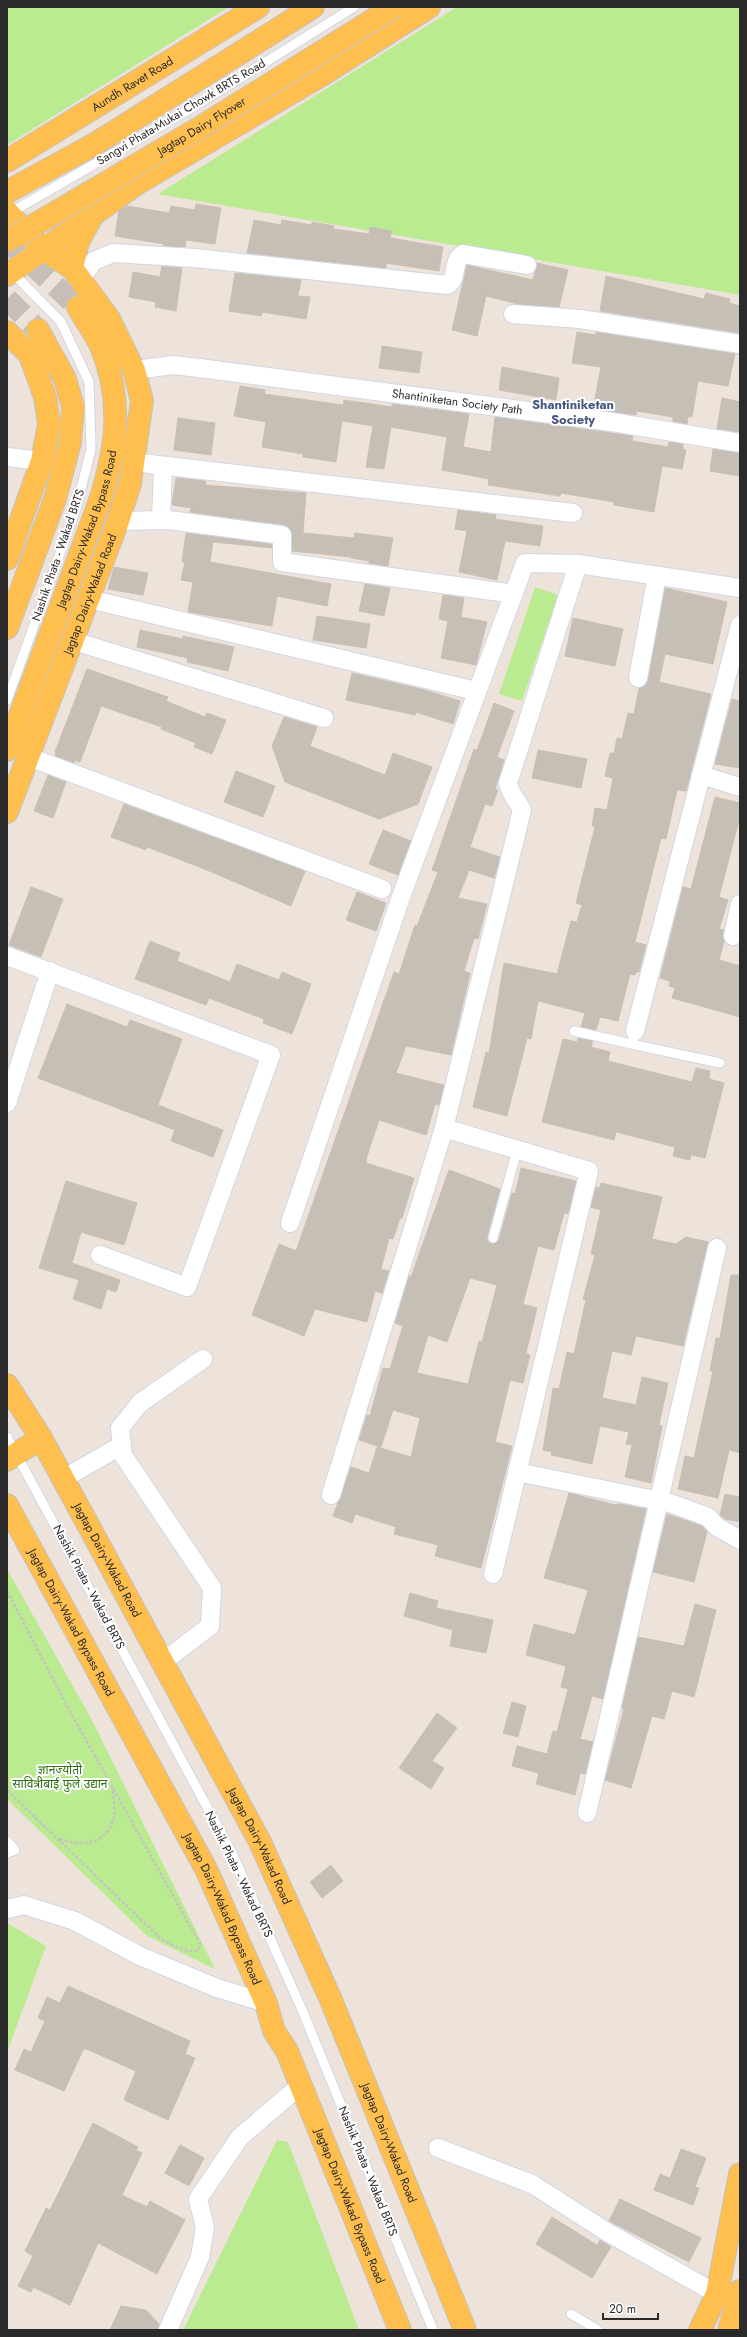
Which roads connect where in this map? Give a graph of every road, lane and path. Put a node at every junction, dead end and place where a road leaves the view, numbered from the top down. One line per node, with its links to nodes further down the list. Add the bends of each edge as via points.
1 (258, 7): 6 (main road, Aundh Ravet Road)
2 (313, 7): 7 (main road, via 95,144)
3 (354, 7): 7 (lane, Sangvi Phata-Mukai Chowk BRTS Road, via 195,106)
4 (394, 7): 9 (main road, Jagtap Dairy Flyover, bridge, via 201,127)
5 (429, 7): 8 (main road, via 320,76 138,183)
6 (7, 161)
7 (7, 208): 10 (main road)
8 (94, 213): 10 (main road); 13 (main road, via 78,242)
9 (7, 241)
10 (44, 250): 12 (main road); 13 (main road)
11 (527, 265): 13 (street, via 463,254 457,260 452,281 447,285 195,258 113,253 94,261)
12 (9, 271): 39 (lane, Nashik Phata - Wakad BRTS, via 61,322 89,382 91,449 76,509)
13 (76, 274): 19 (main road, Jagtap Dairy-Wakad Road, via 109,319)
14 (78, 307): 41 (main road, Jagtap Dairy-Wakad Bypass Road, via 101,345 114,385 115,437 101,498)
15 (513, 314): 18 (street, via 580,319)
16 (38, 330): 35 (main road, via 65,379 73,407 70,442 55,500)
17 (7, 332): 22 (main road, via 30,355 45,397 49,424)
18 (740, 344)
19 (134, 370): 20 (street, Shantiniketan Society Path, via 174,365 582,418); 23 (main road, Jagtap Dairy-Wakad Road, via 142,401)
20 (740, 443)
21 (7, 457): 22 (street)
22 (42, 461): 28 (main road)
23 (133, 462): 24 (street); 27 (main road, Jagtap Dairy-Wakad Road, via 130,484)
24 (163, 466): 25 (street); 26 (street)
25 (573, 513)
26 (162, 520): 27 (street); 32 (street, via 282,535 282,562)
27 (118, 521): 33 (main road, Jagtap Dairy-Wakad Road)
28 (8, 551)
29 (578, 564): 30 (street); 32 (street, via 525,562); 55 (street, via 508,783 510,792 522,810)
30 (657, 576): 31 (street); 37 (street)
31 (740, 588)
32 (514, 594): 38 (street)
33 (89, 599): 36 (main road, Jagtap Dairy-Wakad Road); 38 (street)
34 (740, 625): 43 (street)
35 (7, 628)
36 (74, 641): 40 (street); 42 (main road, Jagtap Dairy-Wakad Road)
37 (638, 678)
38 (476, 691): 57 (street, via 402,894)
39 (7, 700)
40 (324, 718)
41 (7, 750)
42 (29, 757): 45 (main road, Jagtap Dairy-Wakad Road); 46 (street)
43 (701, 775): 44 (street); 52 (street)
44 (740, 787)
45 (7, 812)
46 (382, 889)
47 (740, 904): 48 (street)
48 (733, 936)
49 (7, 956): 50 (street)
50 (50, 971): 54 (street); 60 (street, via 271,1055 186,1287)
51 (574, 1030): 52 (lane)
52 (633, 1038): 53 (lane)
53 (720, 1063)
54 (7, 1103)
55 (444, 1128): 56 (street); 68 (street)
56 (517, 1150): 58 (lane); 66 (street, via 589,1172)
57 (290, 1223)
58 (493, 1238)
59 (717, 1248): 69 (street)
60 (100, 1254)
61 (203, 1360): 64 (street, via 140,1403 120,1428)
62 (7, 1386): 63 (main road, Jagtap Dairy-Wakad Road)
63 (41, 1438): 65 (main road); 67 (main road, Jagtap Dairy-Wakad Road)
64 (122, 1446): 67 (street); 74 (street, via 123,1455 212,1588 210,1626)
65 (11, 1451): 91 (lane, Nashik Phata - Wakad BRTS, via 233,1855 303,2012)
66 (517, 1472): 69 (street); 72 (street)
67 (63, 1479): 74 (main road, Jagtap Dairy-Wakad Road)
68 (331, 1496)
69 (659, 1501): 71 (street, via 699,1512 717,1527); 77 (street)
70 (7, 1506): 82 (main road, Jagtap Dairy-Wakad Bypass Road, via 206,1869)
71 (740, 1540)
72 (493, 1574)
73 (8, 1593): 75 (path)
74 (163, 1662): 92 (main road, Jagtap Dairy-Wakad Road, via 260,1842 331,2000)
75 (113, 1788): 78 (path, via 114,1820 101,1839 88,1844 75,1844); 78 (path, via 200,1944 199,1950 192,1952 178,1948 160,1938)
76 (7, 1790): 78 (path)
77 (587, 1813)
78 (57, 1838)
79 (7, 1841): 80 (lane, via 15,1850)
80 (7, 1853)
81 (7, 1909): 82 (street, via 24,1905 75,1921 140,1956 217,1988)
82 (266, 2003): 83 (main road, Jagtap Dairy-Wakad Bypass Road, via 274,2031 287,2051)
83 (301, 2086): 89 (street, via 240,2137 198,2199 205,2227 200,2257); 90 (main road, Jagtap Dairy-Wakad Bypass Road)
84 (438, 2148): 87 (street, via 532,2184 607,2232)
85 (740, 2174): 87 (main road)
86 (740, 2291): 95 (main road)
87 (717, 2294): 94 (main road)
88 (571, 2314): 93 (lane)
89 (168, 2330)
90 (400, 2330)
91 (433, 2330)
92 (465, 2330)
93 (598, 2330)
94 (700, 2330)
95 (729, 2330)

